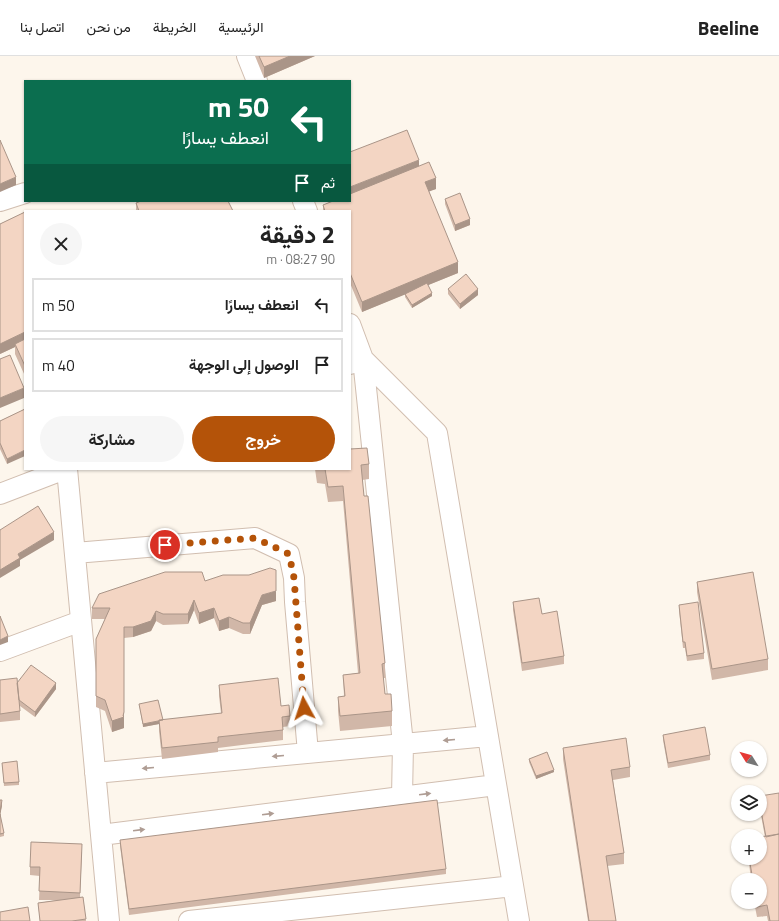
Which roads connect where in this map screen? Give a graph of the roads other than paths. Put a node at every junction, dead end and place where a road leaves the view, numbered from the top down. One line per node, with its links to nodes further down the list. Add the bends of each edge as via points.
1 (247, 56): 2 (street)
2 (257, 80)
3 (24, 193): 4 (street)
4 (0, 201)
5 (351, 329): 6 (street)
6 (357, 361): 13 (street, via 437,433); 14 (street)
7 (63, 470): 9 (street)
8 (66, 470): 10 (street)
9 (0, 494)
10 (75, 553): 11 (street); 15 (street, via 255,538 289,554 294,578)
11 (81, 620): 12 (street); 16 (street)
12 (0, 651)
13 (488, 736): 14 (street, one-way to 14); 17 (street)
14 (403, 744): 15 (street); 18 (street)
15 (308, 753): 16 (street, one-way to 16)
16 (95, 773): 19 (street)
17 (496, 785): 18 (street, one-way to 17); 20 (street)
18 (402, 796): 19 (street, one-way to 18)
19 (101, 835): 21 (street)
20 (513, 886): 22 (street); 23 (street)
21 (109, 921)
22 (189, 921)
23 (518, 921)

